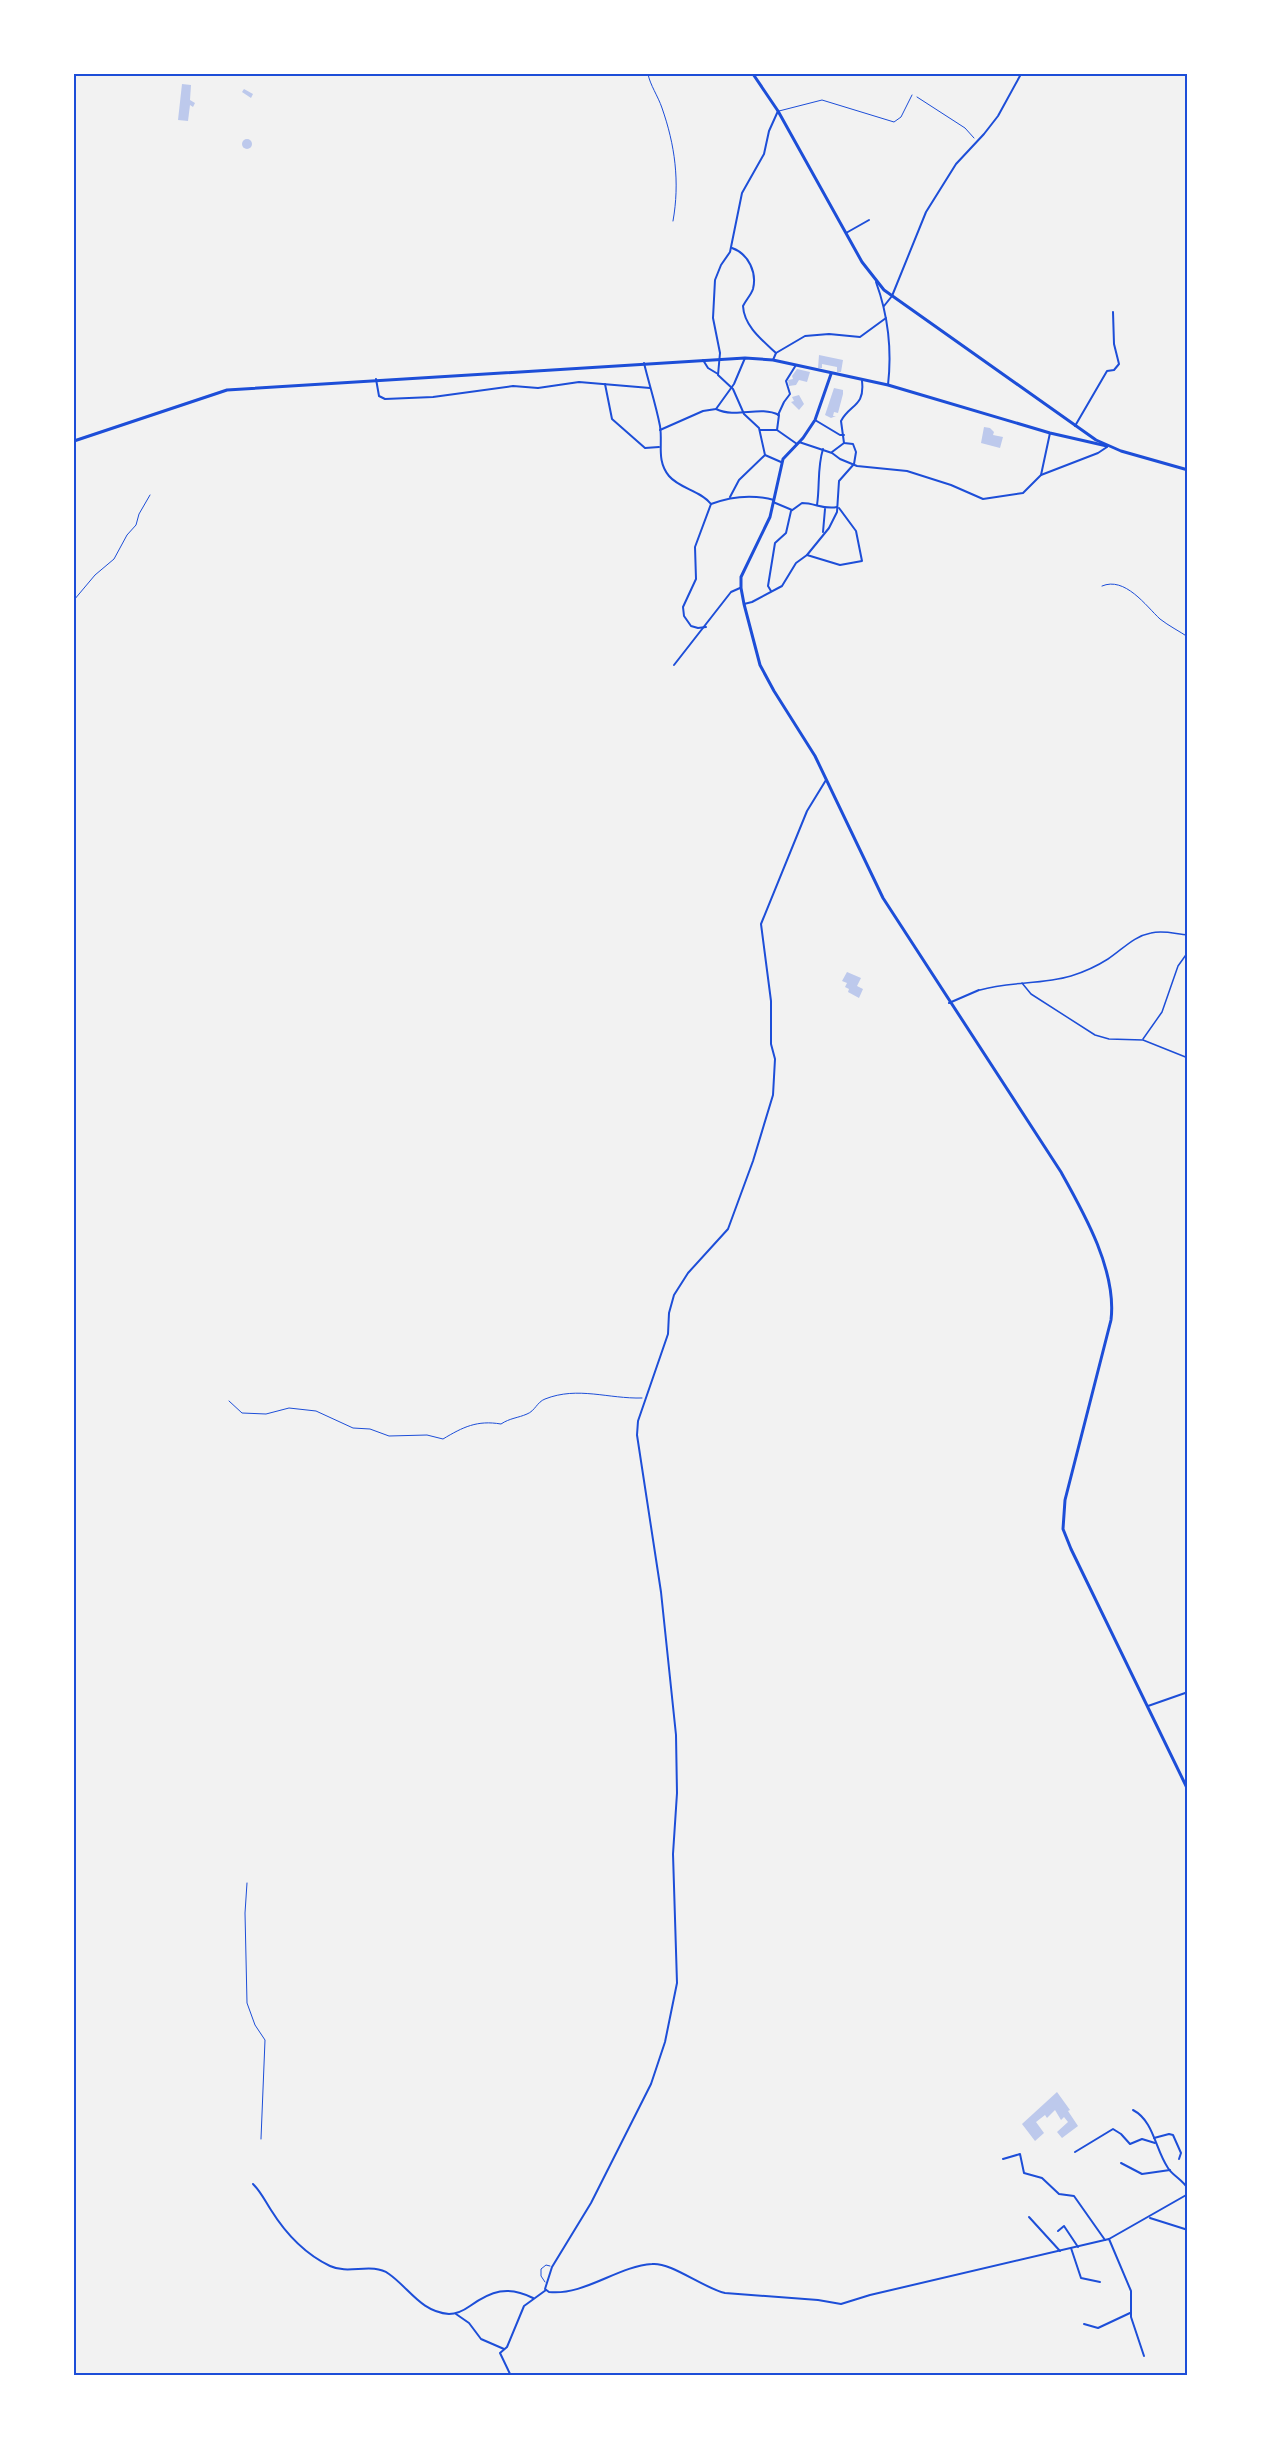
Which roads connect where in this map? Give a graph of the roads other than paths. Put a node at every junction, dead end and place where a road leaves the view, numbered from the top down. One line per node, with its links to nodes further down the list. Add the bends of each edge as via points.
1 (753, 74): 4 (main road)
2 (1021, 74): 9 (street, via 998,116 951,170 926,212)
3 (912, 95): 4 (lane, via 901,117 894,122 822,100)
4 (778, 111): 6 (main road); 7 (street, via 764,154 742,193)
5 (869, 220): 6 (street)
6 (846, 233): 8 (main road)
7 (731, 248): 13 (street, via 744,256 754,273 753,289 743,306 746,319); 15 (street, via 714,288 714,330)
8 (876, 282): 9 (main road); 10 (street)
9 (892, 296): 10 (street); 32 (main road)
10 (884, 306): 12 (street)
11 (1113, 312): 32 (street, via 1119,364 1107,371)
12 (886, 318): 13 (street, via 863,336 805,336); 25 (street)
13 (776, 353): 17 (street)
14 (745, 358): 15 (main road); 17 (main road); 26 (street)
15 (721, 359): 16 (main road); 21 (street)
16 (703, 360): 18 (main road); 21 (street)
17 (773, 360): 19 (main road)
18 (644, 363): 22 (main road); 27 (street)
19 (796, 365): 20 (main road); 30 (street, via 786,381 790,394)
20 (831, 374): 23 (main road); 31 (main road)
21 (718, 375): 26 (street)
22 (376, 379): 24 (street, via 379,396 385,399 513,386); 38 (main road, via 227,390)
23 (862, 381): 25 (main road); 37 (street, via 863,392 856,406 841,421)
24 (606, 384): 27 (street); 42 (street, via 612,419 645,447)
25 (888, 385): 36 (main road)
26 (732, 387): 28 (street); 29 (street)
27 (650, 388): 33 (street)
28 (716, 409): 29 (street); 33 (street)
29 (744, 414): 30 (street, via 759,410); 34 (street)
30 (778, 415): 35 (street)
31 (815, 420): 37 (street); 39 (main road)
32 (1075, 426): 41 (main road)
33 (660, 430): 42 (street)
34 (760, 430): 35 (street); 45 (street)
35 (777, 430): 39 (street)
36 (1050, 432): 41 (main road); 49 (street)
37 (844, 435): 40 (street)
38 (74, 441)
39 (798, 443): 43 (street); 46 (main road)
40 (844, 444): 44 (street); 47 (street, via 856,447)
41 (1107, 446): 48 (main road); 49 (street)
42 (660, 447): 52 (street, via 661,461 670,477)
43 (823, 449): 44 (street); 53 (street)
44 (832, 453): 47 (street)
45 (765, 455): 46 (street); 50 (street, via 739,480)
46 (782, 462): 51 (main road)
47 (854, 464): 49 (street, via 907,471 983,499 1023,493); 54 (street, via 839,481)
48 (1188, 470)
49 (1041, 475)
50 (730, 497): 51 (street); 52 (street)
51 (773, 501): 56 (street); 59 (main road, via 768,521 741,577)
52 (711, 504): 62 (street, via 695,547 696,579 683,607 691,626)
53 (817, 505): 55 (street); 56 (street, via 802,503)
54 (837, 507): 55 (street); 57 (street); 58 (street, via 855,531 862,561 844,565)
55 (825, 509): 57 (street)
56 (792, 510): 60 (street, via 786,533 775,543 768,586)
57 (823, 532): 58 (street)
58 (807, 555): 60 (street, via 796,563 782,586)
59 (741, 588): 61 (main road); 62 (street, via 731,592)
60 (771, 591): 61 (street)
61 (744, 604): 64 (main road, via 760,664)
62 (706, 627): 63 (street)
63 (674, 664)
64 (826, 780): 69 (main road, via 883,898); 95 (street, via 807,811 761,924 775,1059 772,1095 754,1159 728,1229 688,1272 674,1294 668,1334 638,1421 676,1735 673,1854 677,1983 665,2042 651,2084 591,2203)
65 (1188, 935): 67 (street, via 1147,934 1074,975)
66 (1188, 951): 70 (street, via 1178,966 1162,1012)
67 (1022, 983): 68 (street); 70 (street, via 1027,991 1095,1035)
68 (979, 990): 69 (street)
69 (949, 1003): 73 (main road, via 1068,1184 1110,1281 1111,1320 1065,1500 1063,1529)
70 (1143, 1040): 71 (street)
71 (1188, 1058)
72 (1188, 1692): 73 (street)
73 (1148, 1706): 74 (main road)
74 (1188, 1790)
75 (1133, 2110): 76 (street, via 1140,2114)
76 (1154, 2138): 77 (street); 80 (street, via 1173,2135 1181,2154)
77 (1155, 2143): 78 (street, via 1142,2139 1130,2144 1113,2129); 82 (street)
78 (1076, 2152)
79 (1003, 2159): 91 (street, via 1020,2154 1024,2173 1042,2178 1059,2194 1074,2196)
80 (1179, 2159)
81 (1121, 2163): 82 (street, via 1142,2174)
82 (1170, 2170): 84 (street)
83 (253, 2184): 101 (street, via 304,2250 340,2270 384,2272 428,2308)
84 (1188, 2189)
85 (1188, 2194): 87 (street)
86 (1029, 2217): 94 (street)
87 (1150, 2218): 88 (street); 90 (street)
88 (1188, 2230)
89 (1058, 2231): 92 (street, via 1064,2226)
90 (1109, 2239): 91 (street); 100 (street, via 1131,2291)
91 (1105, 2240): 92 (street)
92 (1078, 2247): 93 (street)
93 (1071, 2248): 94 (street); 97 (street, via 1082,2278)
94 (1060, 2251): 98 (street, via 841,2304 716,2291 660,2264 645,2265 565,2291)
95 (552, 2266): 96 (street); 96 (lane, via 542,2269)
96 (545, 2282): 98 (street)
97 (1100, 2282)
98 (546, 2290): 99 (street)
99 (533, 2298): 101 (street, via 494,2291); 103 (street, via 520,2314)
100 (1130, 2313): 102 (street, via 1098,2328); 104 (street)
101 (456, 2314): 103 (street, via 482,2339)
102 (1084, 2324)
103 (504, 2349): 105 (street, via 500,2356)
104 (1144, 2356)
105 (511, 2376)

